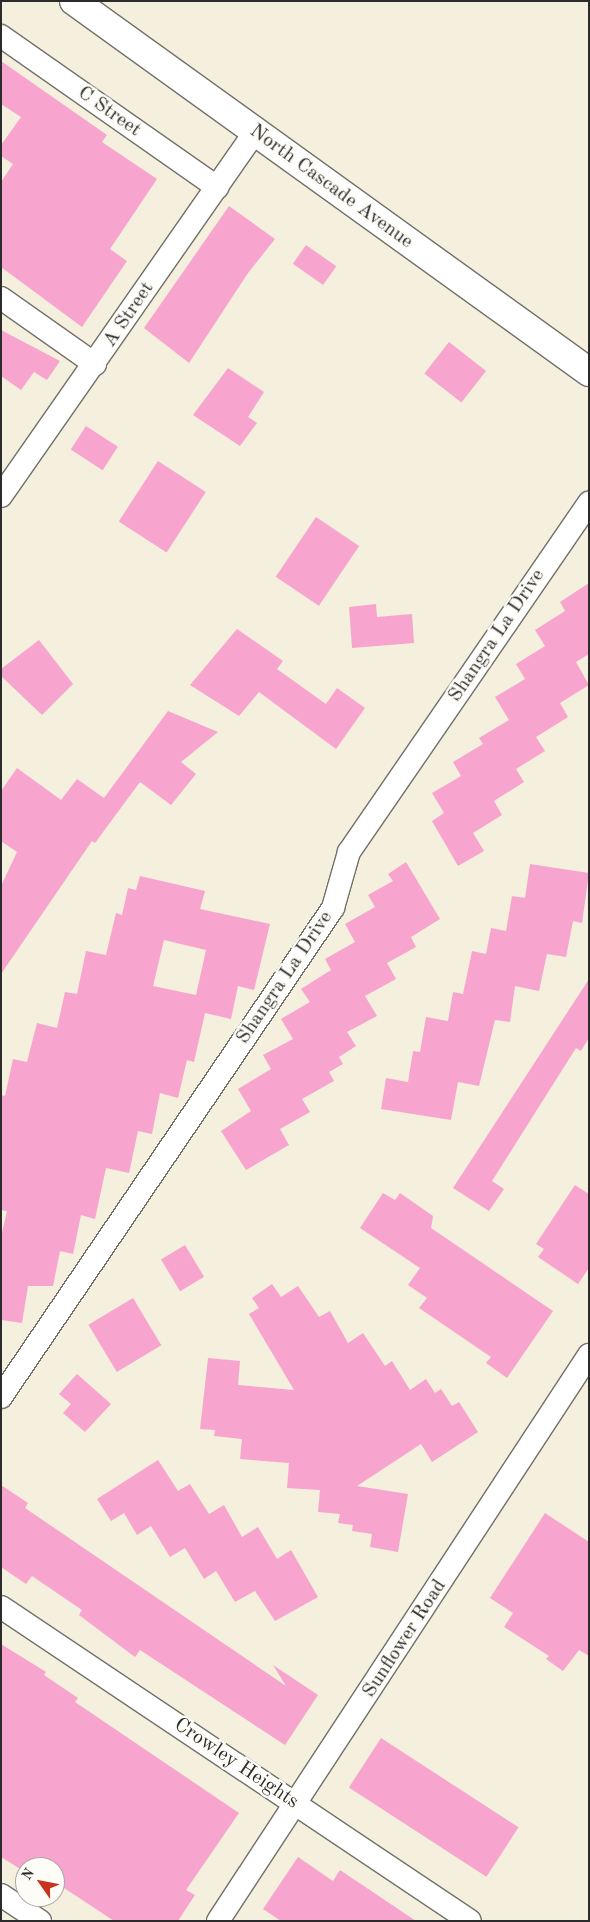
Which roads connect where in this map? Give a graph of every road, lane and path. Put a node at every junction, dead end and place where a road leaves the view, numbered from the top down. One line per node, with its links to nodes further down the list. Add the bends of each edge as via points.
1 (74, 1): 3 (street, North Cascade Avenue)
2 (1, 36): 4 (street, C Street)
3 (255, 132): 4 (street, A Street); 7 (street, North Cascade Avenue)
4 (217, 187): 6 (street, A Street)
5 (1, 298): 6 (street)
6 (96, 364): 8 (street, A Street)
7 (589, 372)
8 (1, 496)
9 (589, 503): 11 (street, Shangra La Drive, via 349,852 333,908)
10 (589, 1355): 13 (street, Sunflower Road)
11 (1, 1397)
12 (1, 1607): 13 (street, Crowley Heights)
13 (296, 1804): 16 (street, Sunflower Road); 17 (street, Crowley Heights)
14 (1, 1895): 15 (street)
15 (39, 1920)
16 (218, 1921)
17 (470, 1921)

